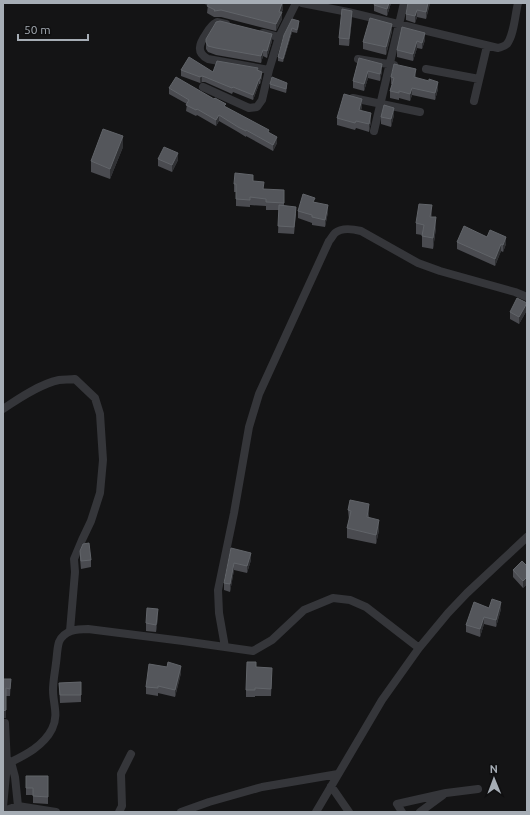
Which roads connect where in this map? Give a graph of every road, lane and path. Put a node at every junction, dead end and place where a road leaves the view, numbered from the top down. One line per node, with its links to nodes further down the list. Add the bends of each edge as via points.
1 (296, 3): 8 (street)
2 (302, 3): 5 (street)
3 (404, 3): 5 (street)
4 (518, 3): 9 (street, via 512,32 506,45 498,48)
5 (399, 24): 9 (street); 11 (street)
6 (235, 26): 14 (street, via 220,22 213,24 201,42 202,54 208,59)
7 (257, 32): 8 (street)
8 (279, 37): 14 (street)
9 (487, 46): 15 (street)
10 (358, 59): 11 (street)
11 (390, 64): 12 (street); 19 (street)
12 (403, 66)
13 (426, 69): 15 (street)
14 (269, 70): 16 (street, via 262,100 257,107 249,108)
15 (479, 79): 18 (street)
16 (203, 87)
17 (344, 96): 19 (street)
18 (474, 100)
19 (380, 104): 20 (street); 21 (street)
20 (420, 112)
21 (374, 131)
22 (527, 297): 26 (street, via 418,263 361,231 342,229 336,232 329,241 259,394 249,427 218,590)
23 (3, 409): 25 (street, via 43,386 60,380 75,379 95,398 100,414 103,460 100,493 74,559)
24 (526, 539): 27 (street, via 467,593)
25 (70, 631): 26 (street, via 88,629); 30 (street, via 63,635 59,642 53,691 55,717 52,729 30,752)
26 (225, 647): 27 (street, via 253,651 272,640 304,610 334,598 350,600 366,607)
27 (418, 648): 31 (street, via 382,700)
28 (5, 722): 30 (street)
29 (131, 754): 39 (street, via 121,774 122,806)
30 (9, 763): 35 (street); 36 (street)
31 (338, 774): 32 (street); 40 (street, via 262,787)
32 (332, 786): 41 (street); 42 (street)
33 (478, 789): 34 (street)
34 (446, 793): 43 (street, via 397,804); 44 (street)
35 (3, 807)
36 (19, 809): 37 (street); 38 (street)
37 (3, 811)
38 (56, 812)
39 (119, 812)
40 (181, 812)
41 (316, 812)
42 (349, 812)
43 (402, 812)
44 (420, 812)

